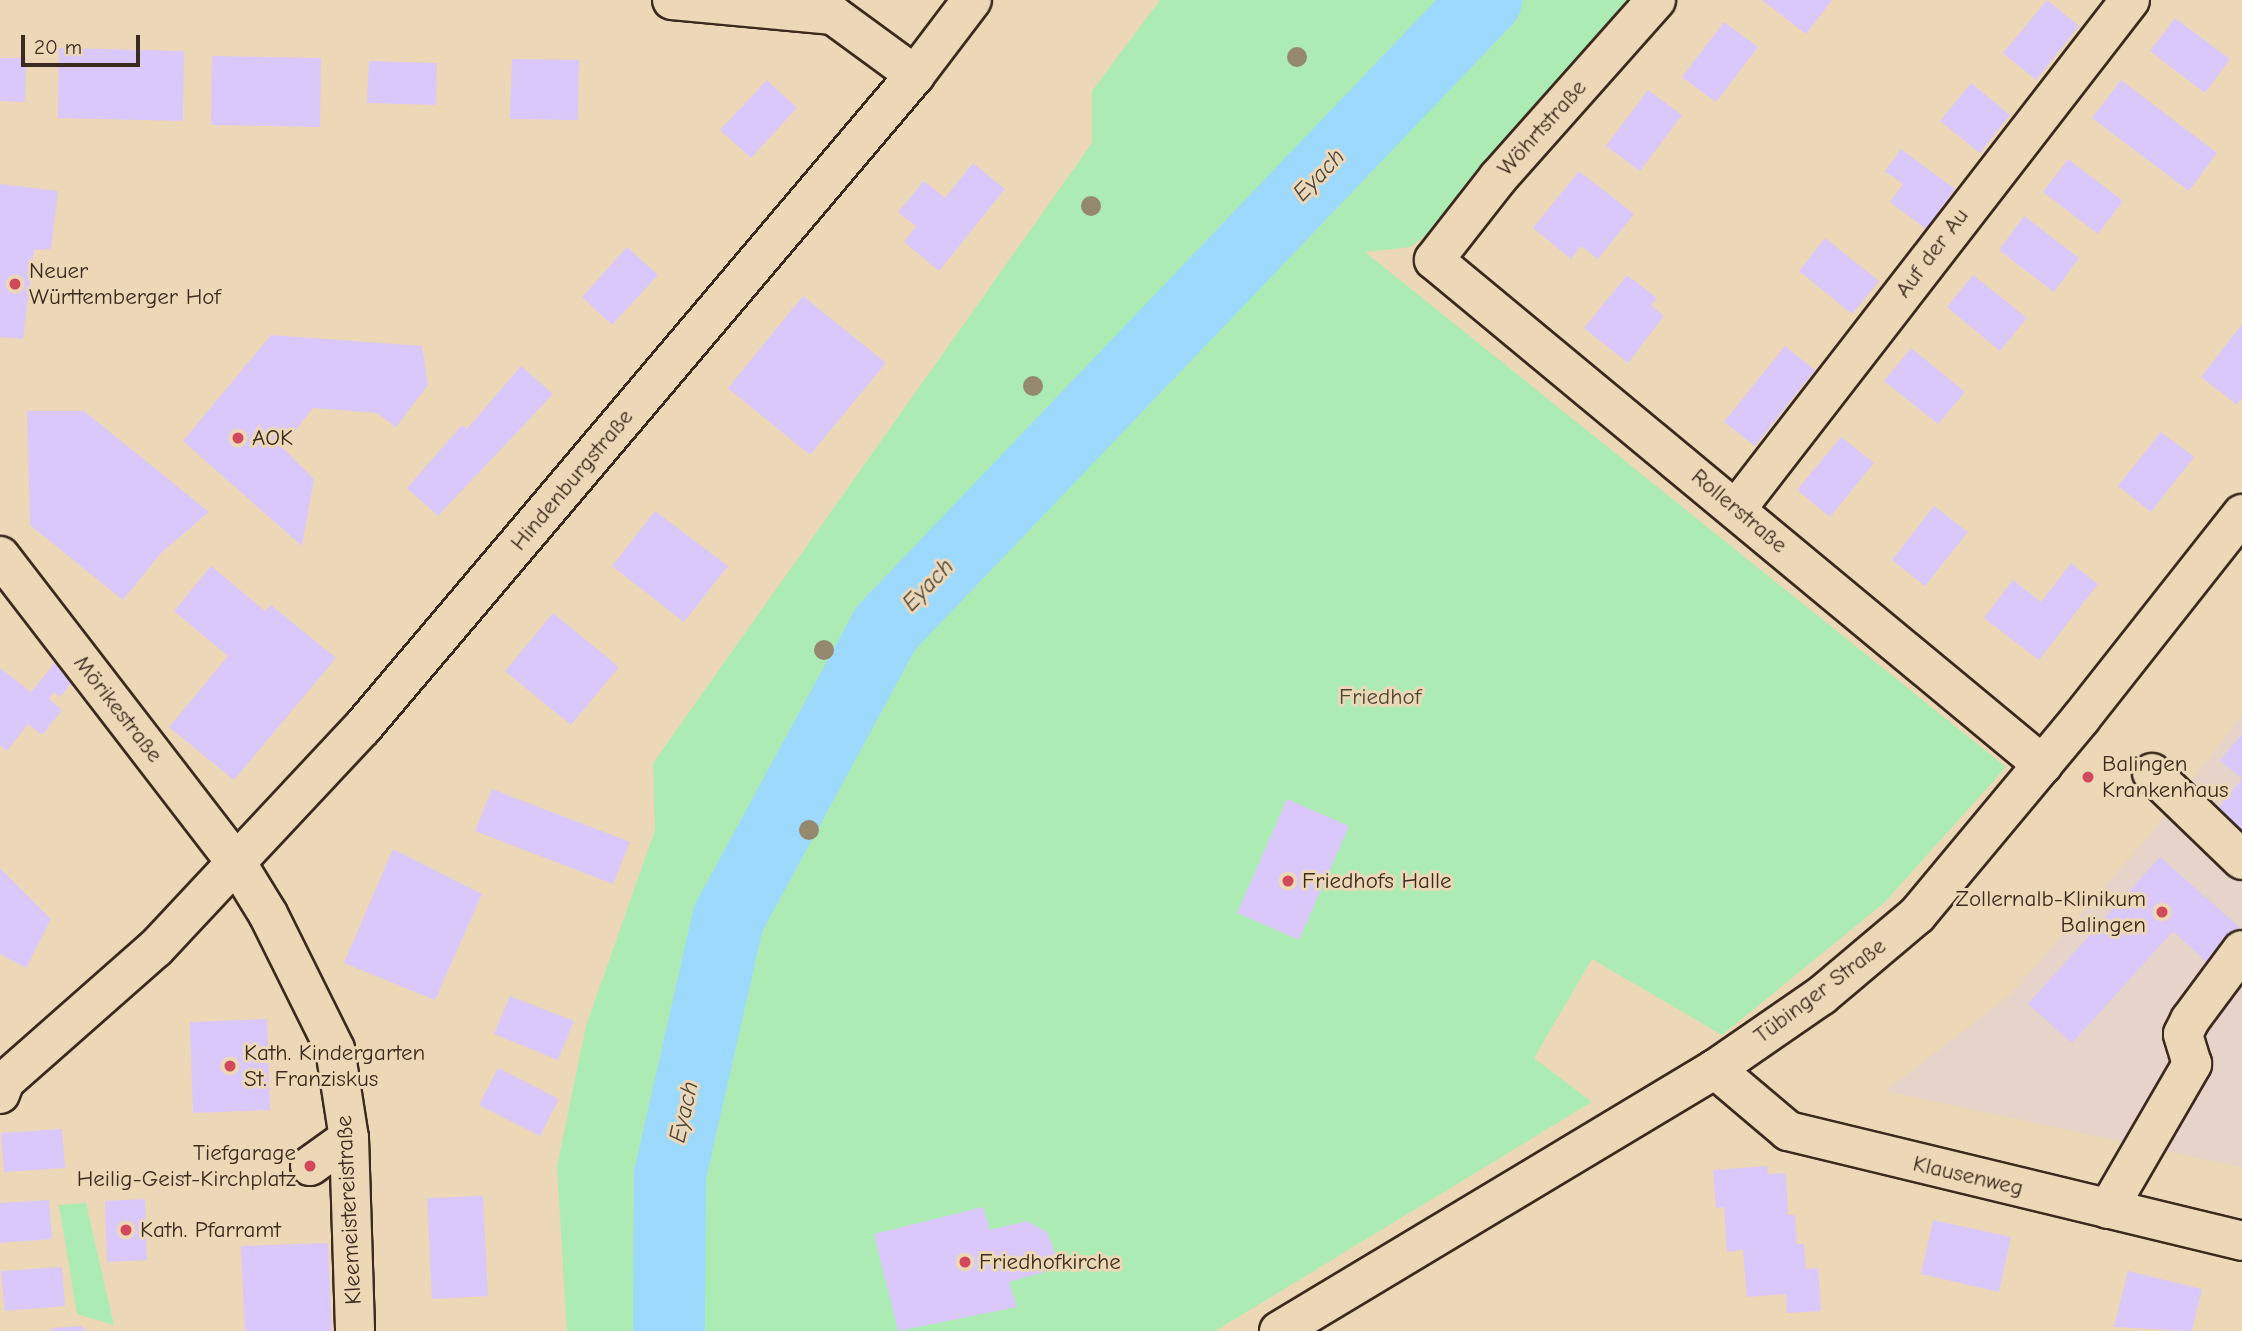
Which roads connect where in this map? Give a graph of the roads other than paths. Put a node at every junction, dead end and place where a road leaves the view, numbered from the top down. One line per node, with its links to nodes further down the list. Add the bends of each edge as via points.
1 (672, 0): 5 (street, via 834,15)
2 (972, 0): 5 (street, Hindenburgstraße)
3 (1656, 0): 6 (street, Wöhrtstraße, via 1498,178)
4 (2130, 0): 7 (street, Auf der Au)
5 (915, 75): 13 (street, Hindenburgstraße, via 362,728)
6 (1434, 260): 7 (street, Rollerstraße)
7 (1737, 508): 10 (street, Rollerstraße)
8 (2242, 514): 10 (street, Tübinger Straße)
9 (0, 556): 13 (street, Mörikestraße)
10 (2043, 765): 15 (street, Tübinger Straße, via 1916,915 1822,996)
11 (2152, 773): 12 (street)
12 (2242, 860)
13 (236, 862): 16 (street, Hindenburgstraße, via 156,948 5,1081); 17 (street, Kleemeistereistraße, via 268,914 335,1048)
14 (2242, 950): 19 (street, via 2190,1020 2183,1034 2192,1064)
15 (1714, 1069): 19 (street, Klausenweg, via 1788,1131); 22 (street, Tübinger Straße)
16 (0, 1094)
17 (349, 1138): 18 (street); 21 (street, Kleemeistereistraße)
18 (310, 1166)
19 (2108, 1209): 20 (street, Klausenweg)
20 (2242, 1241)
21 (355, 1331)
22 (1279, 1331)

